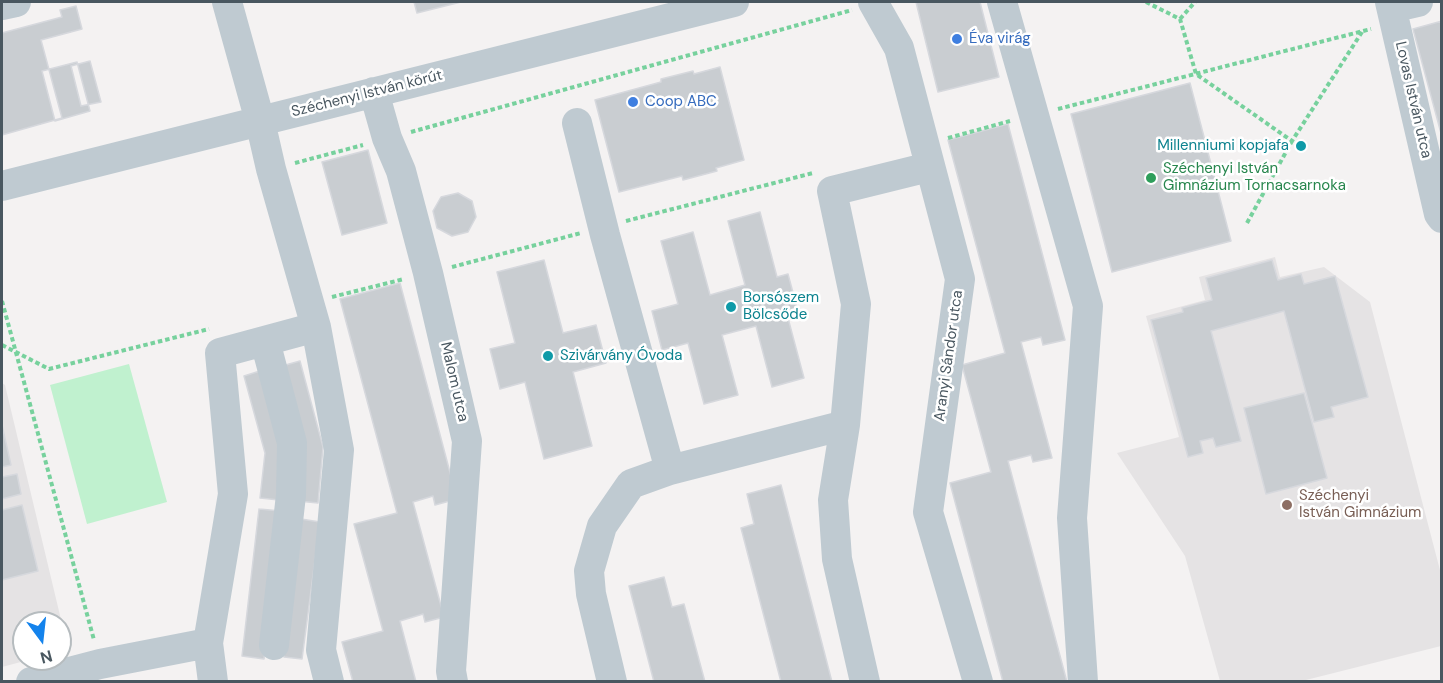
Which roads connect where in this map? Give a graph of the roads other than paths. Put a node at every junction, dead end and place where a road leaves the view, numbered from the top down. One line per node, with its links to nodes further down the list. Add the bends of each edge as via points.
1 (16, 2): 6 (street)
2 (227, 2): 9 (street)
3 (734, 2): 8 (street, Széchenyi István körút)
4 (1002, 2): 27 (street, via 1088,306 1072,518)
5 (873, 3): 11 (street, Aranyi Sándor utca, via 899,48)
6 (2, 5)
7 (1399, 9): 13 (street, Lovas István utca)
8 (374, 92): 9 (street, Széchenyi István körút); 23 (street, Malom utca, via 401,171 467,441)
9 (260, 121): 12 (street, Széchenyi István körút); 14 (street)
10 (577, 123): 17 (street)
11 (926, 155): 16 (street, via 832,190 856,304); 26 (street, Aranyi Sándor utca, via 960,279 928,512)
12 (2, 186)
13 (1442, 218)
14 (313, 315): 15 (street); 22 (street, via 339,450 321,650)
15 (265, 341): 18 (street, via 220,353 232,494); 19 (street, via 292,443 291,495)
16 (845, 425): 17 (street); 25 (street, via 834,500 837,560)
17 (670, 470): 24 (street, via 631,484 602,526 589,571)
18 (208, 643): 20 (street); 21 (street)
19 (274, 645)
20 (31, 681)
21 (213, 681)
22 (329, 681)
23 (453, 681)
24 (612, 681)
25 (865, 681)
26 (978, 681)
27 (1083, 681)

